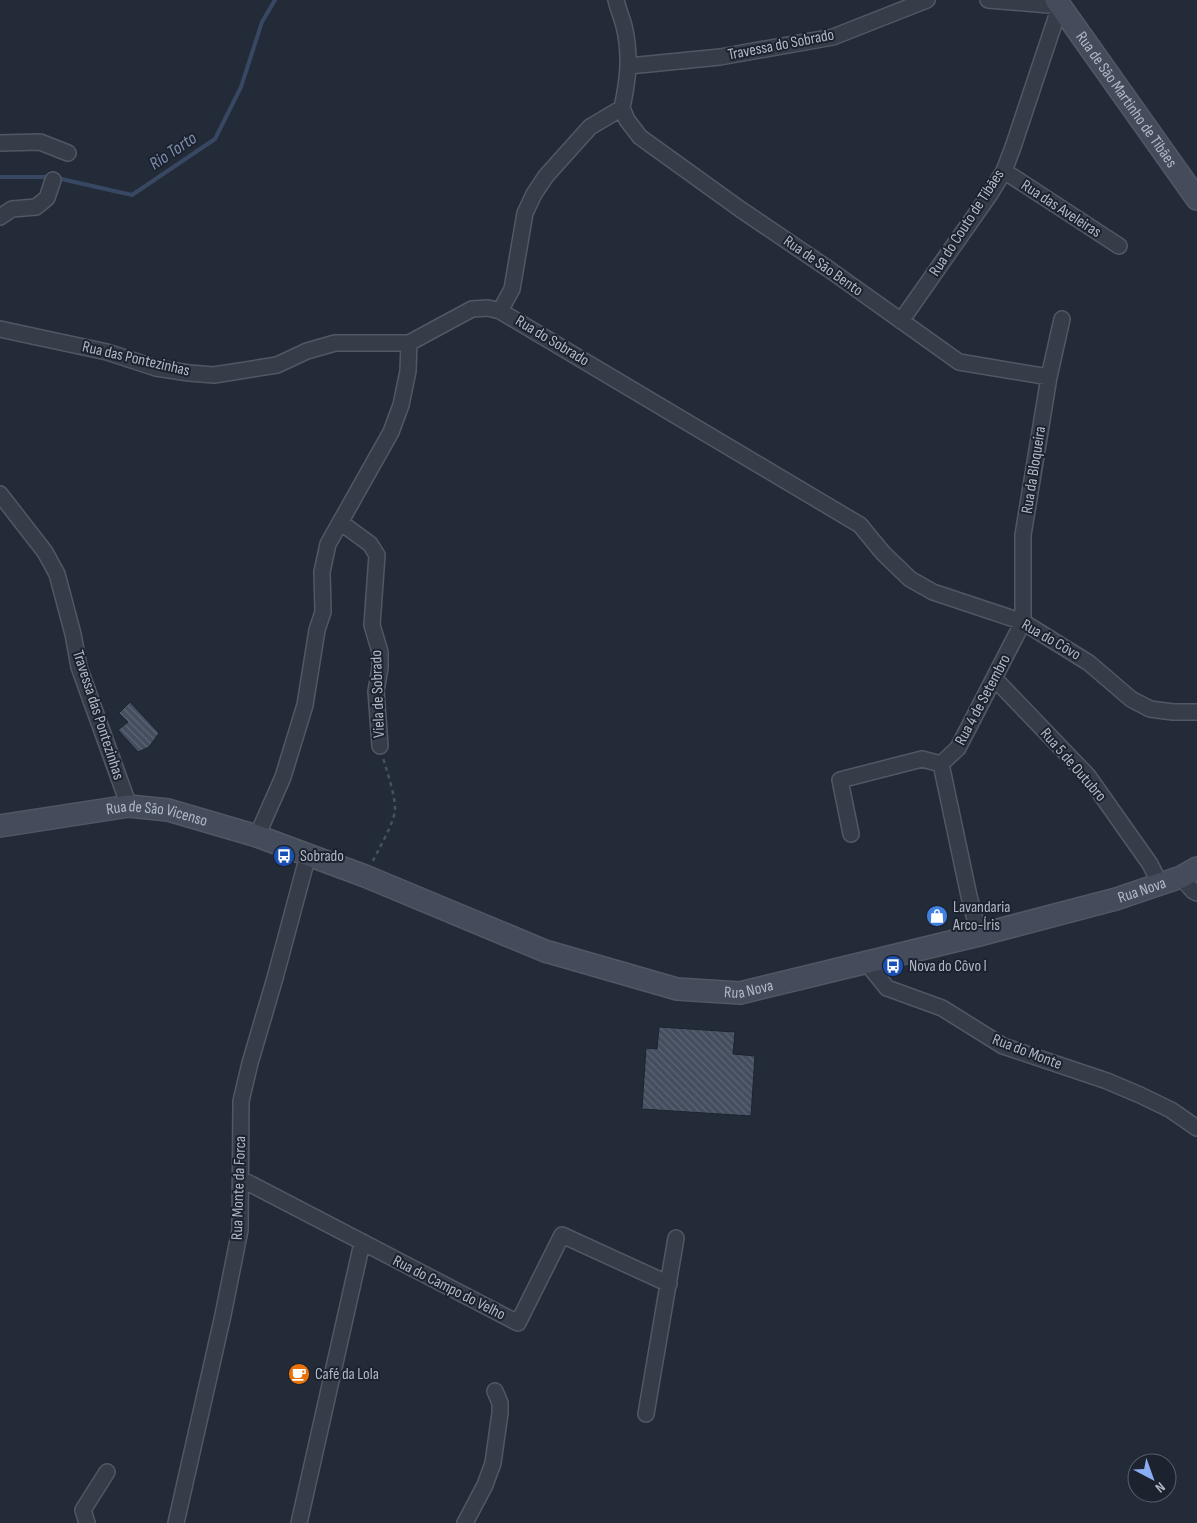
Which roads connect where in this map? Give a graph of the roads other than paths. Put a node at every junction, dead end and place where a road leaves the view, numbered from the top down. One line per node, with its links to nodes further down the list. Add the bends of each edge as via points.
1 (616, 0): 5 (street, via 628,46)
2 (926, 0): 5 (street, Travessa do Sobrado, via 833,37 720,57)
3 (988, 0): 4 (street)
4 (1058, 3): 9 (street, Rua do Couto de Tibães); 11 (street, Rua de São Martinho de Tibães)
5 (629, 66): 6 (street)
6 (622, 108): 14 (street, Rua do Sobrado, via 590,127 534,194 525,213 512,289); 16 (street, Rua de São Bento, via 640,137)
7 (0, 143): 8 (street, via 40,142)
8 (68, 153)
9 (1004, 171): 13 (street, Rua das Aveleiras); 16 (street, Rua do Couto de Tibães)
10 (53, 180): 12 (street, via 47,198 36,207 12,209)
11 (1197, 199)
12 (0, 216)
13 (1119, 246)
14 (500, 311): 18 (street, Rua das Pontezinhas, via 472,309); 22 (street, Rua do Sobrado)
15 (1062, 319): 19 (street, Rua da Bloqueira)
16 (901, 321): 19 (street, Rua de São Bento, via 959,362)
17 (0, 329): 18 (street, Rua das Pontezinhas, via 106,352 156,368 214,375 277,365 334,343)
18 (409, 343): 21 (street, via 408,371 391,432)
19 (1049, 377): 23 (street, Rua da Bloqueira, via 1023,535)
20 (0, 494): 28 (street, Travessa das Pontezinhas, via 45,552 57,574 79,667)
21 (340, 522): 26 (street, Viela de Sobrado, via 370,544 377,555 372,625 380,652 376,691); 31 (street, via 328,544 322,572 323,612 305,705 283,777)
22 (860, 525): 23 (street, Rua do Côvo, via 910,578 933,592)
23 (1023, 622): 24 (street, Rua 4 de Setembro); 25 (street, Rua do Côvo, via 1089,663 1131,699 1150,709)
24 (994, 678): 27 (street, Rua 4 de Setembro, via 958,748); 34 (street, Rua 5 de Outubro, via 1088,776 1150,864)
25 (1197, 712)
26 (380, 746)
27 (941, 764): 30 (street, via 922,759 840,780); 36 (street)
28 (129, 806): 29 (street, Rua de São Vicenso); 31 (street, Rua de São Vicenso, via 168,810)
29 (0, 826)
30 (851, 834)
31 (258, 836): 32 (street, Rua de São Vicenso)
32 (308, 855): 37 (street, Rua Nova, via 545,950 677,989 740,993); 39 (street, Rua Monte da Forca, via 241,1101)
33 (1189, 873): 34 (street, Rua Nova); 35 (street, via 1193,891)
34 (1160, 884): 36 (street, Rua Nova)
35 (1197, 893)
36 (979, 936): 37 (street, Rua Nova)
37 (866, 962): 38 (street, Rua do Monte, via 887,988 942,1008 1003,1046 1107,1081)
38 (1195, 1121)
39 (241, 1180): 41 (street, Rua do Campo do Velho); 47 (street, Rua Monte da Forca, via 240,1230)
40 (676, 1238): 42 (street)
41 (362, 1243): 42 (street, Rua do Campo do Velho, via 518,1323 562,1234); 48 (street)
42 (669, 1284): 44 (street)
43 (495, 1391): 49 (street, via 500,1414 492,1463 485,1485)
44 (646, 1414)
45 (107, 1472): 46 (street, via 83,1510)
46 (87, 1523)
47 (176, 1523)
48 (299, 1523)
49 (464, 1523)

